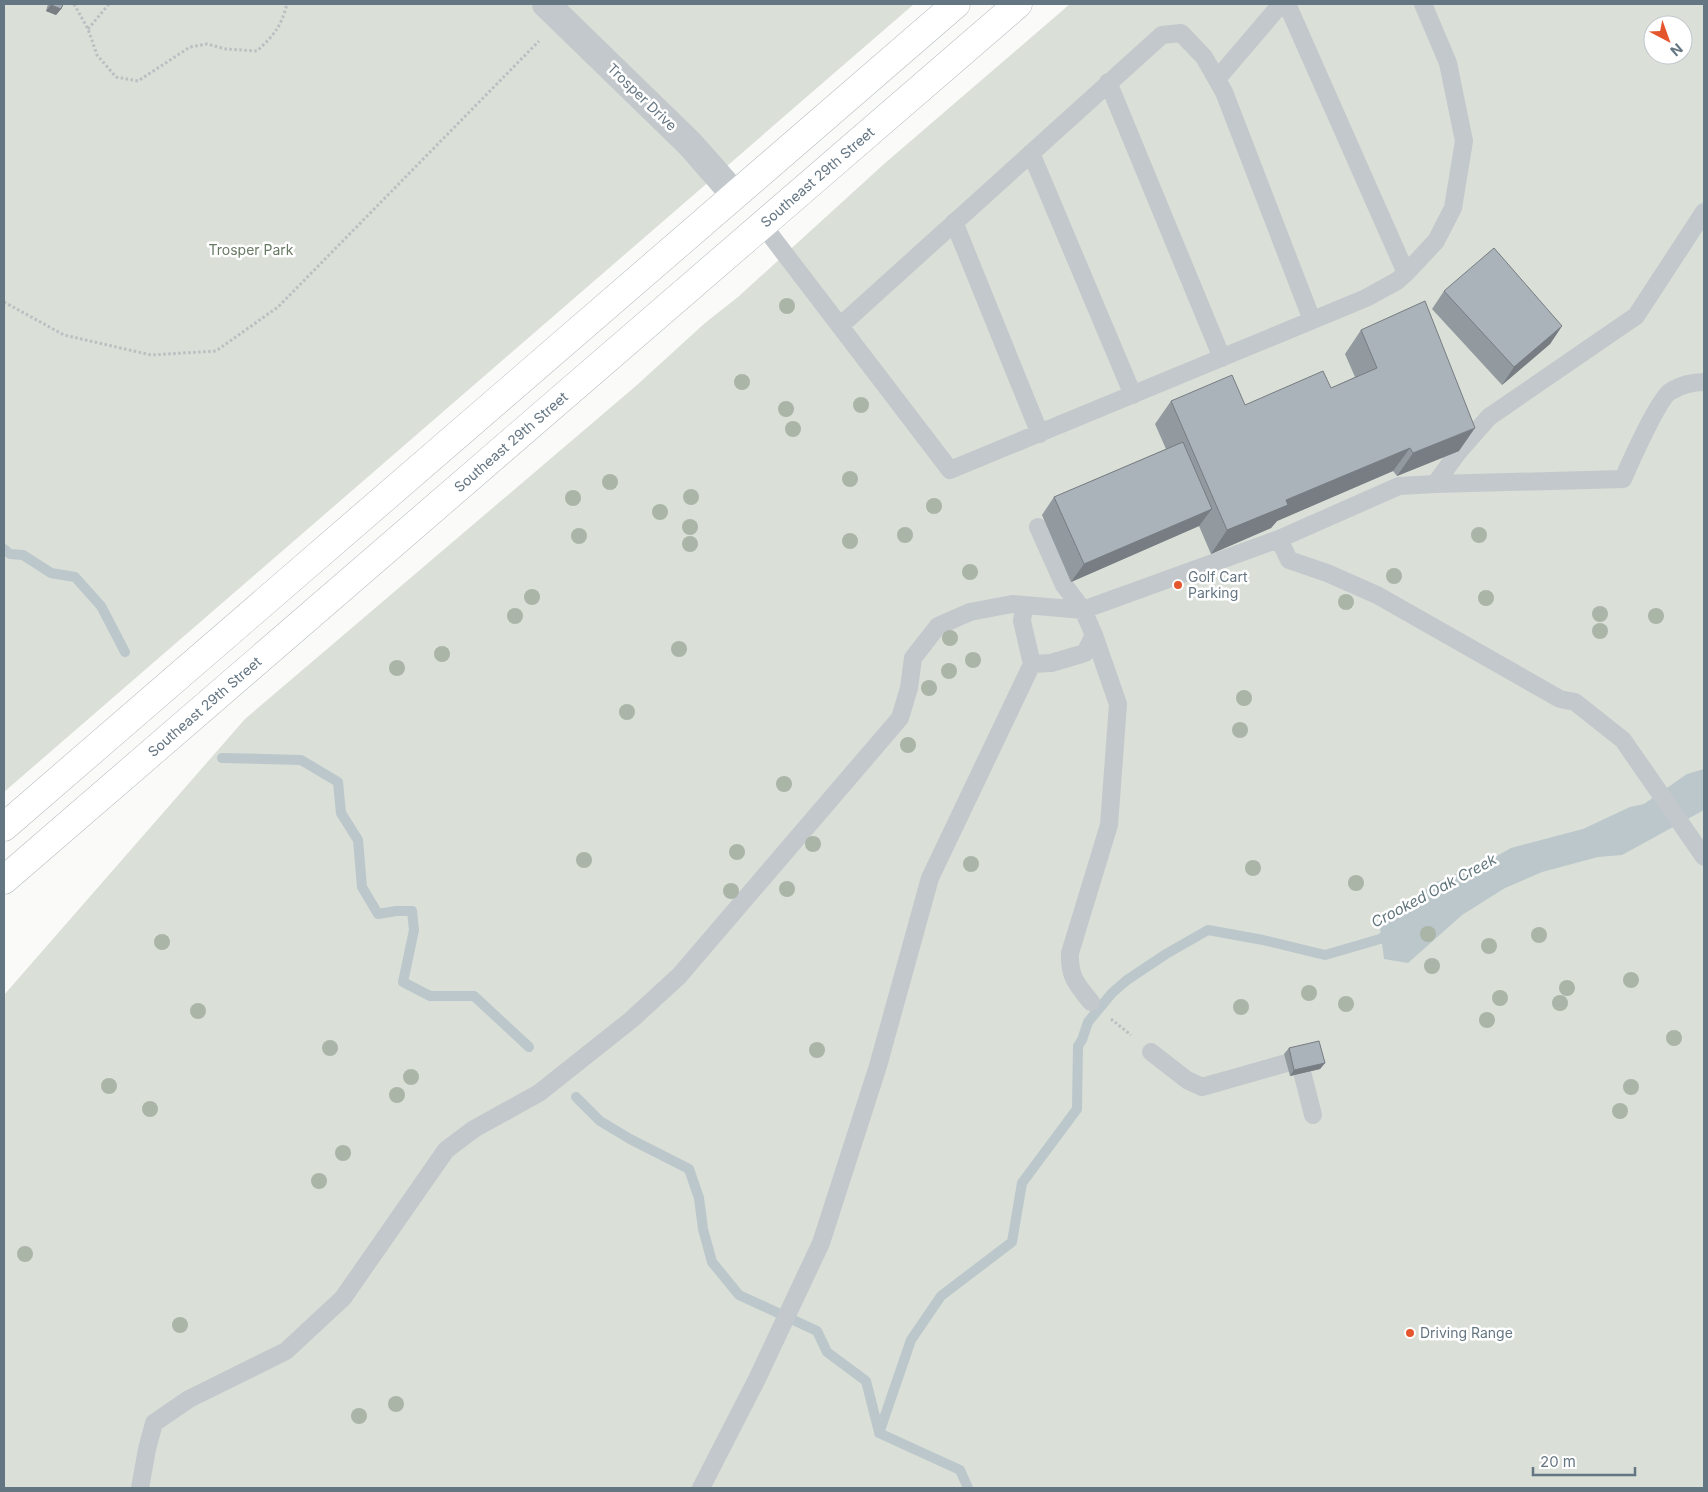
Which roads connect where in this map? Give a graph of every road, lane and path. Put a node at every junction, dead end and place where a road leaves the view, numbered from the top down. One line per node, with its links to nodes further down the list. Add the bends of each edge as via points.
1 (74, 4): 10 (path)
2 (109, 4): 10 (path)
3 (287, 4): 10 (path, via 272,37 257,51 207,44 190,47 138,81 116,77 97,55)
4 (956, 4): 14 (main road)
5 (1018, 4): 17 (main road, Southeast 29th Street)
6 (1281, 4): 11 (lane)
7 (1287, 4): 18 (lane)
8 (1423, 4): 18 (lane, via 1448,63 1464,141 1453,208 1436,241)
9 (554, 11): 14 (street, Trosper Drive, via 690,144); 19 (path, via 278,307 216,351 151,355 83,340 64,335)
10 (88, 29)
11 (1217, 79): 12 (lane, via 1204,57 1181,33 1162,35); 20 (lane)
12 (1108, 82): 13 (lane); 22 (lane)
13 (1031, 153): 16 (lane); 24 (lane)
14 (734, 194): 17 (main road); 33 (main road)
15 (1704, 212): 26 (lane, via 1636,316 1489,418)
16 (954, 222): 21 (lane); 25 (lane)
17 (762, 224): 21 (lane); 36 (main road, Southeast 29th Street)
18 (1406, 273): 20 (lane, via 1366,298)
19 (4, 302)
20 (1312, 320): 22 (lane)
21 (840, 326): 25 (lane, via 950,470)
22 (1222, 358): 24 (lane)
23 (1704, 382): 26 (lane, via 1693,382 1669,391 1657,408 1623,479)
24 (1133, 395): 25 (lane)
25 (1040, 434)
26 (1435, 484): 28 (lane, via 1399,486)
27 (1038, 527): 30 (lane, via 1064,585)
28 (1279, 539): 30 (lane); 38 (lane, via 1288,560 1377,595 1560,698 1575,702 1623,740)
29 (1024, 605): 30 (lane); 34 (lane, via 1022,621); 43 (lane, via 1012,604 970,612 938,626 913,658 900,718 679,976 631,1020 539,1093 474,1129 446,1150 344,1298 286,1351 189,1399 154,1423)
30 (1083, 610): 31 (lane)
31 (1094, 635): 32 (lane); 35 (lane)
32 (1085, 653): 34 (lane, via 1051,663); 35 (lane)
33 (199, 658): 36 (main road); 37 (main road)
34 (1032, 664): 44 (lane, via 930,878 878,1066 821,1242 757,1379)
35 (1106, 671): 40 (lane, via 1118,704 1109,825 1070,953 1069,967)
36 (225, 688): 39 (main road, Southeast 29th Street)
37 (4, 827)
38 (1704, 856)
39 (4, 880)
40 (1091, 1002): 41 (path)
41 (1151, 1052): 42 (lane, via 1187,1080 1202,1087 1300,1060)
42 (1313, 1115)
43 (140, 1488)
44 (701, 1488)

